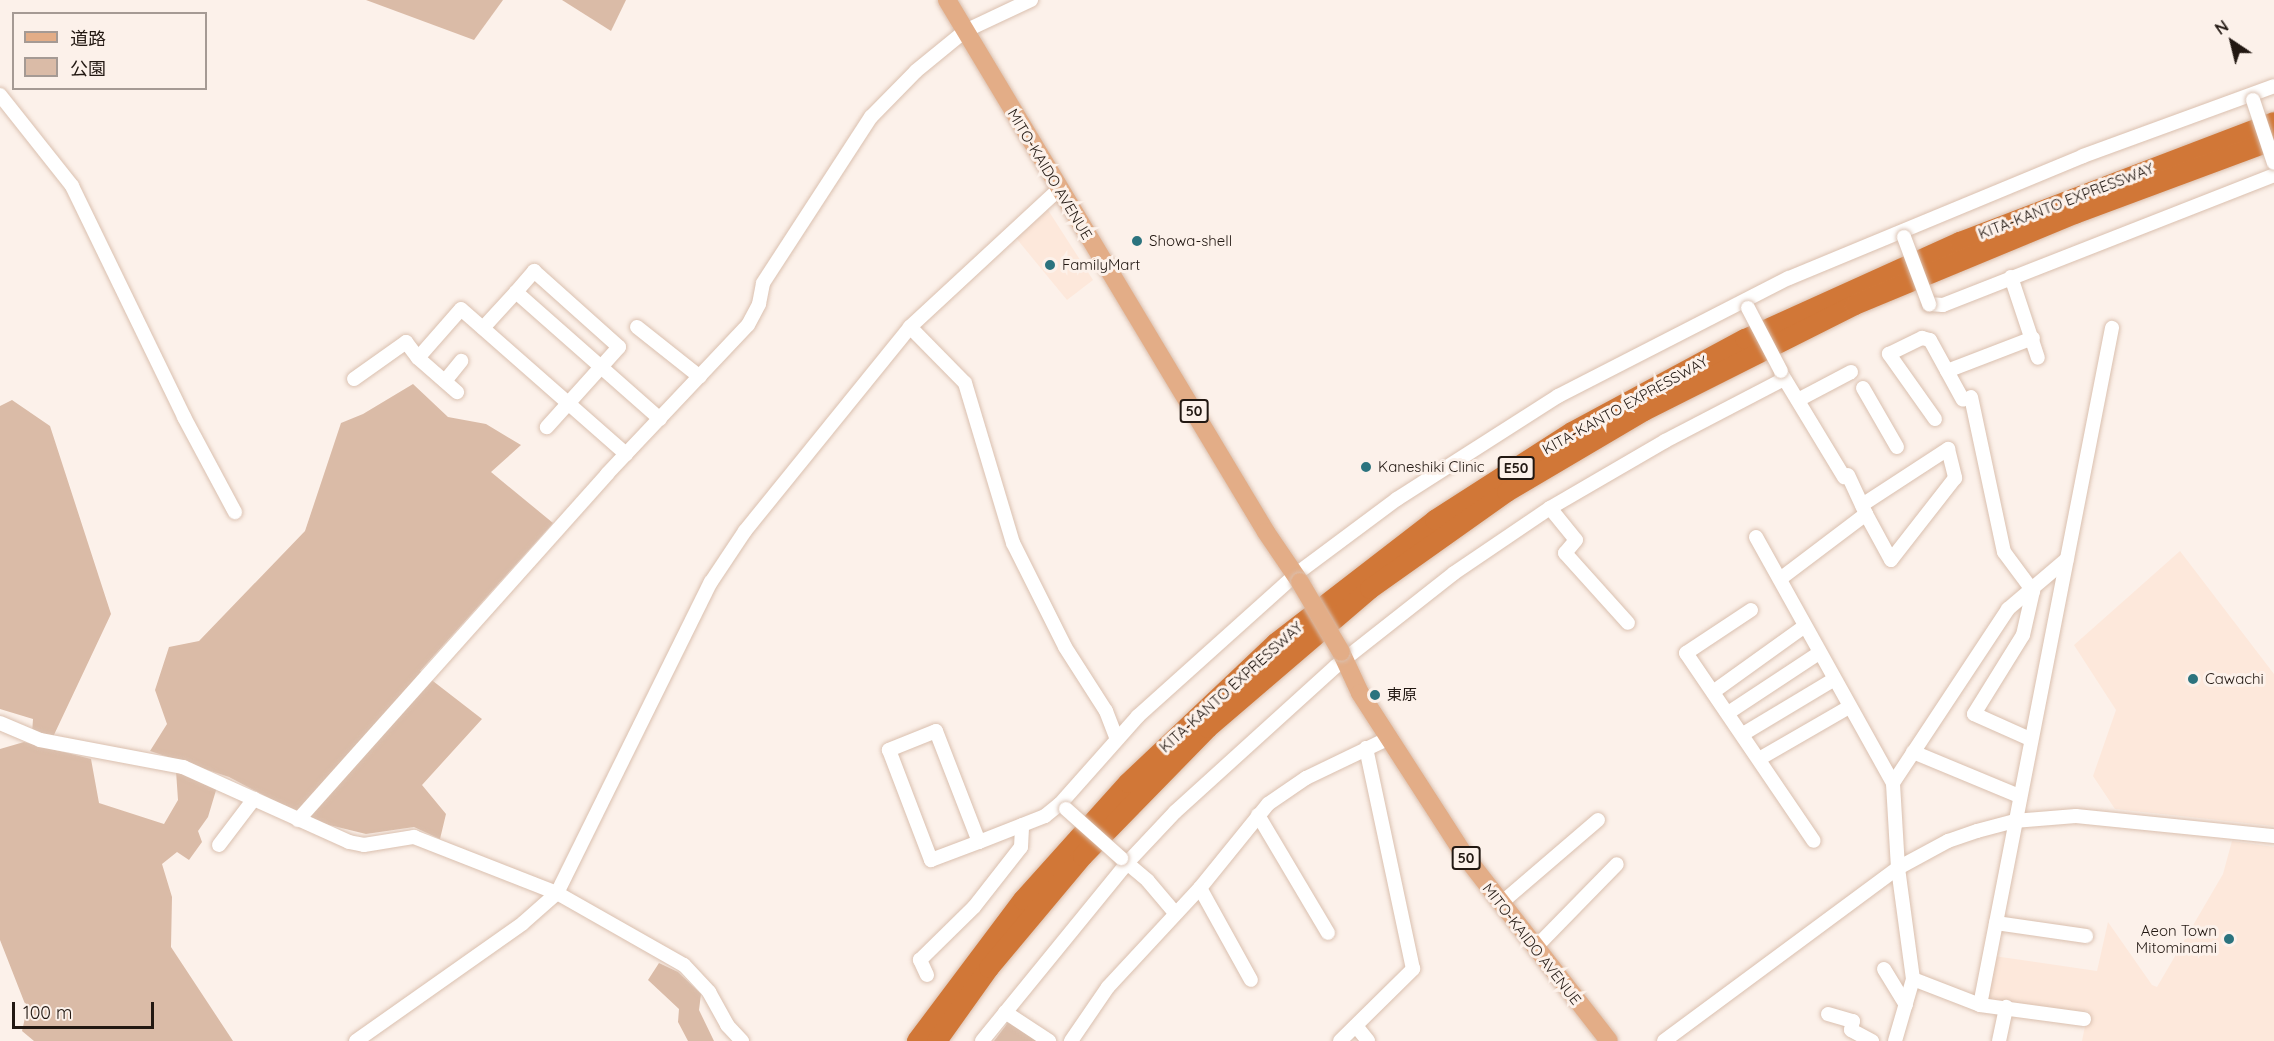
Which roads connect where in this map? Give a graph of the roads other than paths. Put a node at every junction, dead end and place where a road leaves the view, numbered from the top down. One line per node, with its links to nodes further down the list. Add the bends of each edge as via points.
1 (947, 0): 3 (main road, MITO-KAIDO AVENUE / 50)
2 (1031, 0): 3 (street)
3 (964, 30): 11 (main road, MITO-KAIDO AVENUE / 50); 28 (street, via 916,71 858,134 763,283 759,304 748,325)
4 (2274, 86): 6 (street)
5 (0, 95): 42 (street, via 72,186 184,417)
6 (2252, 98): 9 (street, bridge); 12 (street, via 2083,156)
7 (2274, 122): 102 (highway, KITA-KANTO EXPRESSWAY / E50, via 1960,242 1745,339 1572,432 1435,520 1276,643 1128,783 1023,900)
8 (2274, 140): 103 (highway, KITA-KANTO EXPRESSWAY / E50, via 2074,214 1855,305 1634,417 1453,529 1285,658 1141,794 1037,910)
9 (2274, 163)
10 (2274, 175): 13 (street)
11 (1059, 189): 17 (street); 46 (main road, MITO-KAIDO AVENUE / 50)
12 (1903, 233): 13 (street, bridge, via 1929,304 1943,305); 15 (street)
13 (2011, 277): 20 (street)
14 (516, 292): 18 (street); 24 (street); 24 (street, via 534,271 619,347)
15 (1746, 303): 27 (street, bridge); 46 (street, via 1610,367 1496,433 1397,499)
16 (637, 327): 28 (street)
17 (910, 327): 60 (street, via 964,382 1013,543 1065,647 1106,711); 82 (street, via 727,555)
18 (483, 328): 21 (street, via 461,309); 34 (street)
19 (2112, 328): 44 (street)
20 (2032, 338): 22 (street); 25 (street)
21 (417, 358): 29 (street, via 406,342); 30 (street)
22 (2038, 358)
23 (461, 361): 30 (street)
24 (602, 367): 34 (street); 35 (street)
25 (1947, 371): 36 (street, via 1930,340 1922,338 1890,354); 47 (street, via 1967,398 2004,552)
26 (1851, 372): 33 (street)
27 (1782, 375): 33 (street); 40 (street)
28 (700, 377): 35 (street)
29 (354, 379)
30 (445, 381): 32 (street)
31 (1863, 388): 38 (street)
32 (457, 392)
33 (1798, 400): 41 (street)
34 (569, 404): 37 (street); 39 (street)
35 (660, 419): 39 (street)
36 (1935, 419)
37 (547, 427)
38 (1897, 447)
39 (626, 454): 70 (street)
40 (1550, 508): 49 (street, via 1575,540 1565,553); 52 (street, via 1454,573)
41 (1864, 510): 41 (street, via 1948,449 1955,478 1891,560); 45 (street)
42 (235, 512)
43 (1756, 537): 45 (street)
44 (2067, 559): 47 (street); 61 (street)
45 (1780, 579): 50 (street)
46 (1293, 582): 52 (main road, MITO-KAIDO AVENUE / 50); 60 (street, via 1179,676)
47 (2032, 591): 61 (street, via 2023,635 1974,714); 63 (street, via 2008,609)
48 (1751, 609): 54 (street, via 1686,653)
49 (1628, 623)
50 (1805, 626): 51 (street); 54 (street)
51 (1819, 653): 53 (street); 56 (street)
52 (1339, 659): 59 (main road, MITO-KAIDO AVENUE / 50); 78 (street)
53 (1833, 680): 55 (street); 58 (street)
54 (1713, 692): 56 (street)
55 (1849, 707): 64 (street); 65 (street)
56 (1728, 713): 58 (street)
57 (0, 723): 67 (street, via 40,740 183,767)
58 (1743, 734): 64 (street)
59 (1389, 738): 62 (street); 83 (main road, MITO-KAIDO AVENUE / 50, via 1437,816)
60 (1117, 739): 68 (street)
61 (2030, 739): 66 (street)
62 (1366, 748): 69 (street, via 1279,794); 99 (street, via 1413,969)
63 (1913, 752): 65 (street); 66 (street)
64 (1759, 759): 75 (street)
65 (1893, 783): 80 (street)
66 (2019, 796): 72 (street)
67 (254, 800): 70 (street); 77 (street)
68 (1063, 807): 73 (street); 78 (street, bridge)
69 (1258, 815): 81 (street); 86 (street)
70 (298, 820): 82 (street, via 364,845 414,837)
71 (1598, 820): 83 (street)
72 (2014, 821): 74 (street, via 2098,816); 80 (street, via 1948,841); 85 (street)
73 (1022, 825): 76 (street); 90 (street, via 1021,847 974,907 920,960)
74 (2274, 836)
75 (1814, 841)
76 (980, 842): 76 (street, via 936,731 890,750 931,860)
77 (219, 845)
78 (1124, 861): 84 (street); 96 (street)
79 (1617, 864): 88 (street)
80 (1898, 868): 91 (street); 110 (street)
81 (1200, 888): 84 (street); 92 (street)
82 (556, 893): 100 (street, via 523,923); 101 (street, via 684,965 709,992 727,1025)
83 (1500, 904): 88 (main road, MITO-KAIDO AVENUE / 50)
84 (1175, 913): 106 (street, via 1108,987)
85 (1996, 923): 87 (street); 94 (street)
86 (1328, 933)
87 (2086, 936)
88 (1535, 948): 109 (main road, MITO-KAIDO AVENUE / 50)
89 (1884, 969): 93 (street)
90 (927, 975)
91 (1913, 979): 93 (street); 94 (street)
92 (1251, 980)
93 (1906, 1005): 112 (street)
94 (1980, 1005): 95 (street)
95 (2006, 1007): 98 (street); 113 (street)
96 (1005, 1012): 104 (street); 105 (street)
97 (1828, 1014): 111 (street, via 1853,1022 1851,1030)
98 (2084, 1019)
99 (1356, 1026): 107 (street); 108 (street)
100 (356, 1041)
101 (742, 1041)
102 (917, 1041)
103 (937, 1041)
104 (982, 1041)
105 (1049, 1041)
106 (1071, 1041)
107 (1340, 1041)
108 (1368, 1041)
109 (1609, 1041)
110 (1664, 1041)
111 (1872, 1041)
112 (1895, 1041)
113 (2000, 1041)

